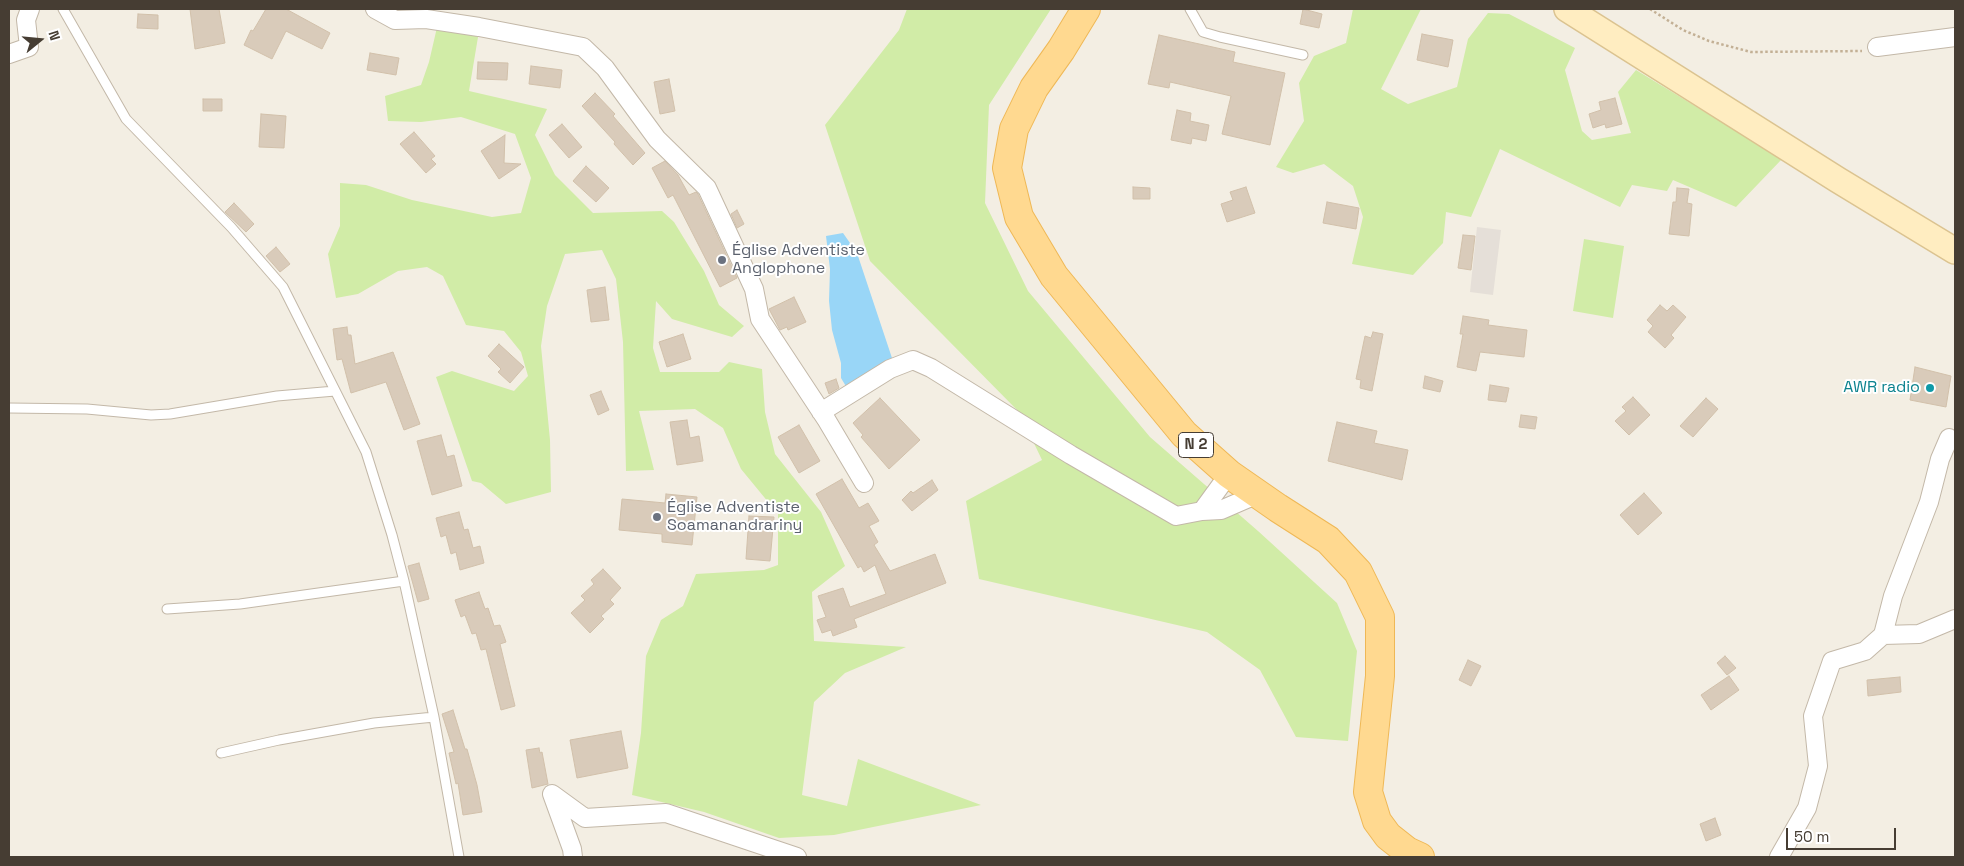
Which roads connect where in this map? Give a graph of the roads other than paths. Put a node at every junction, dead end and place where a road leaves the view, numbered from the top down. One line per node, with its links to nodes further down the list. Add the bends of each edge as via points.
1 (30, 9): 9 (street, via 26,20 29,47)
2 (63, 9): 12 (lane, via 126,119 231,227 283,287)
3 (375, 9): 14 (street, via 395,20 426,19 583,47 605,68 656,139 707,188 754,289 760,319)
4 (1086, 9): 16 (main road, N 2, via 1034,88 1014,129 1008,168 1019,217 1054,276 1184,434)
5 (1190, 9): 10 (lane, via 1203,32)
6 (1567, 9): 11 (street)
7 (1955, 37): 8 (street)
8 (1878, 47)
9 (9, 54)
10 (1303, 54)
11 (1955, 251)
12 (335, 391): 13 (lane, via 277,396 151,415 87,409); 20 (lane, via 366,452)
13 (9, 408)
14 (821, 412): 17 (street); 19 (street, via 890,369 913,360 932,368 1176,516)
15 (1949, 438): 23 (street, via 1929,502 1893,596)
16 (1230, 474): 18 (main road, N 2); 19 (street)
17 (864, 483)
18 (1258, 494): 19 (street, via 1221,510); 29 (main road, N 2, via 1328,540 1358,572 1380,617 1380,676 1368,792 1376,821 1388,836)
19 (1202, 511)
20 (404, 581): 21 (lane, via 240,604); 24 (lane)
21 (166, 609)
22 (1955, 619): 23 (street, via 1919,634)
23 (1883, 635): 30 (street, via 1865,650 1832,661 1813,716 1818,766 1807,808)
24 (434, 717): 25 (lane, via 374,723); 26 (lane)
25 (221, 752)
26 (459, 857)
27 (573, 857): 28 (street, via 552,794 584,818 666,814)
28 (797, 857)
29 (1420, 857)
30 (1779, 857)

